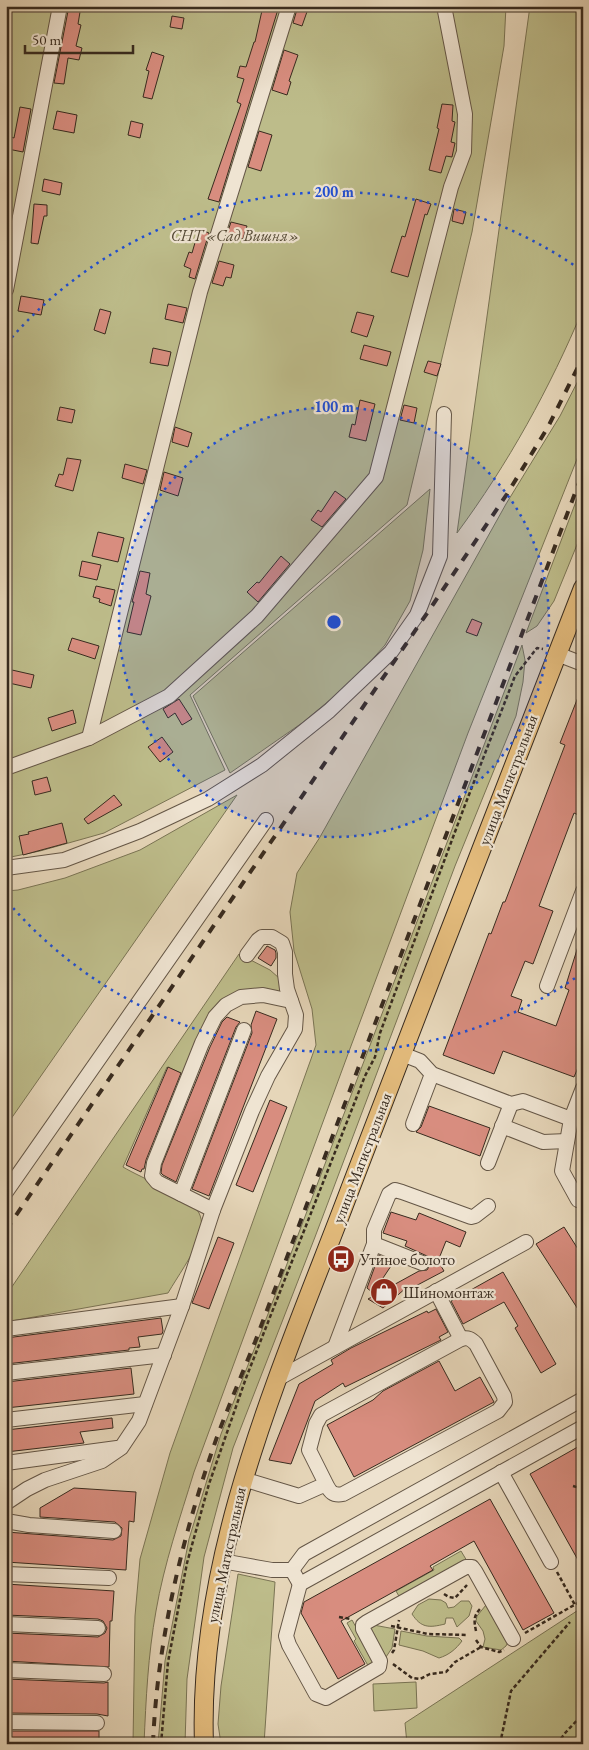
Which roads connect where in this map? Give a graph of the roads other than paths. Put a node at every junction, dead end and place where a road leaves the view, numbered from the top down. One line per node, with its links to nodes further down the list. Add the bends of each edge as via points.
1 (60, 6): 4 (street)
2 (289, 6): 9 (street, via 200,292)
3 (444, 6): 9 (street, via 465,114 464,152 451,187 376,477 257,616 228,643 169,696)
4 (6, 290)
5 (444, 414): 12 (street, via 440,556 417,614 391,652 329,711 262,765 208,799 131,835 64,860)
6 (583, 588): 7 (main road, улица Магистральная)
7 (557, 654): 8 (street); 18 (main road, улица Магистральная)
8 (583, 664)
9 (89, 738): 10 (street)
10 (6, 768)
11 (266, 820): 27 (street)
12 (6, 868)
13 (583, 891): 15 (street)
14 (247, 955): 16 (street, via 262,938 272,937 282,943)
15 (547, 986)
16 (291, 1001): 28 (street, via 263,995 241,997 215,1016 152,1169 152,1176 157,1182); 31 (street, via 296,1015 295,1029 259,1094)
17 (244, 1030): 28 (street)
18 (402, 1054): 19 (street, via 420,1061); 42 (main road, улица Магистральная)
19 (432, 1074): 21 (street); 23 (street)
20 (583, 1088): 22 (street)
21 (511, 1104): 22 (street, via 524,1102); 24 (street)
22 (571, 1120): 25 (street)
23 (413, 1124)
24 (502, 1126): 25 (street, via 543,1142); 26 (street)
25 (567, 1141): 29 (street, via 562,1171)
26 (488, 1163)
27 (6, 1192)
28 (181, 1194): 31 (street)
29 (578, 1200)
30 (488, 1206): 33 (street, via 471,1217 395,1190 386,1199 374,1230)
31 (213, 1210): 36 (street)
32 (526, 1242): 35 (street)
33 (374, 1244): 34 (street); 39 (street)
34 (422, 1262)
35 (436, 1291): 38 (street); 39 (street)
36 (182, 1306): 37 (street); 40 (street)
37 (6, 1329)
38 (461, 1339): 51 (street, via 320,1415 309,1450); 51 (street, via 472,1339 476,1344 504,1396 502,1408 342,1494 332,1494)
39 (334, 1347): 42 (street)
40 (164, 1354): 41 (street); 44 (street)
41 (6, 1373)
42 (278, 1378): 50 (main road, улица Магистральная)
43 (583, 1399): 57 (street, via 304,1554)
44 (145, 1404): 45 (street); 47 (street, via 139,1421)
45 (6, 1420)
46 (583, 1427): 49 (street)
47 (121, 1448): 48 (street); 52 (street, via 102,1461 27,1489)
48 (6, 1462)
49 (501, 1472): 56 (street); 60 (street)
50 (243, 1479): 51 (street, via 299,1496); 55 (main road, улица Магистральная)
51 (326, 1484)
52 (6, 1503)
53 (6, 1521): 54 (street)
54 (114, 1531)
55 (222, 1560): 57 (street, via 272,1570); 68 (main road, улица Магистральная, via 210,1630 203,1704)
56 (551, 1562)
57 (292, 1570): 60 (street)
58 (6, 1574): 59 (street)
59 (109, 1578)
60 (300, 1584): 63 (street, via 286,1636 316,1694 326,1698 377,1670 384,1662 363,1625 469,1566 475,1571)
61 (6, 1624): 62 (street)
62 (98, 1628)
63 (513, 1639)
64 (6, 1670): 65 (street)
65 (104, 1674)
66 (6, 1722): 67 (street)
67 (97, 1723)
68 (204, 1744)

